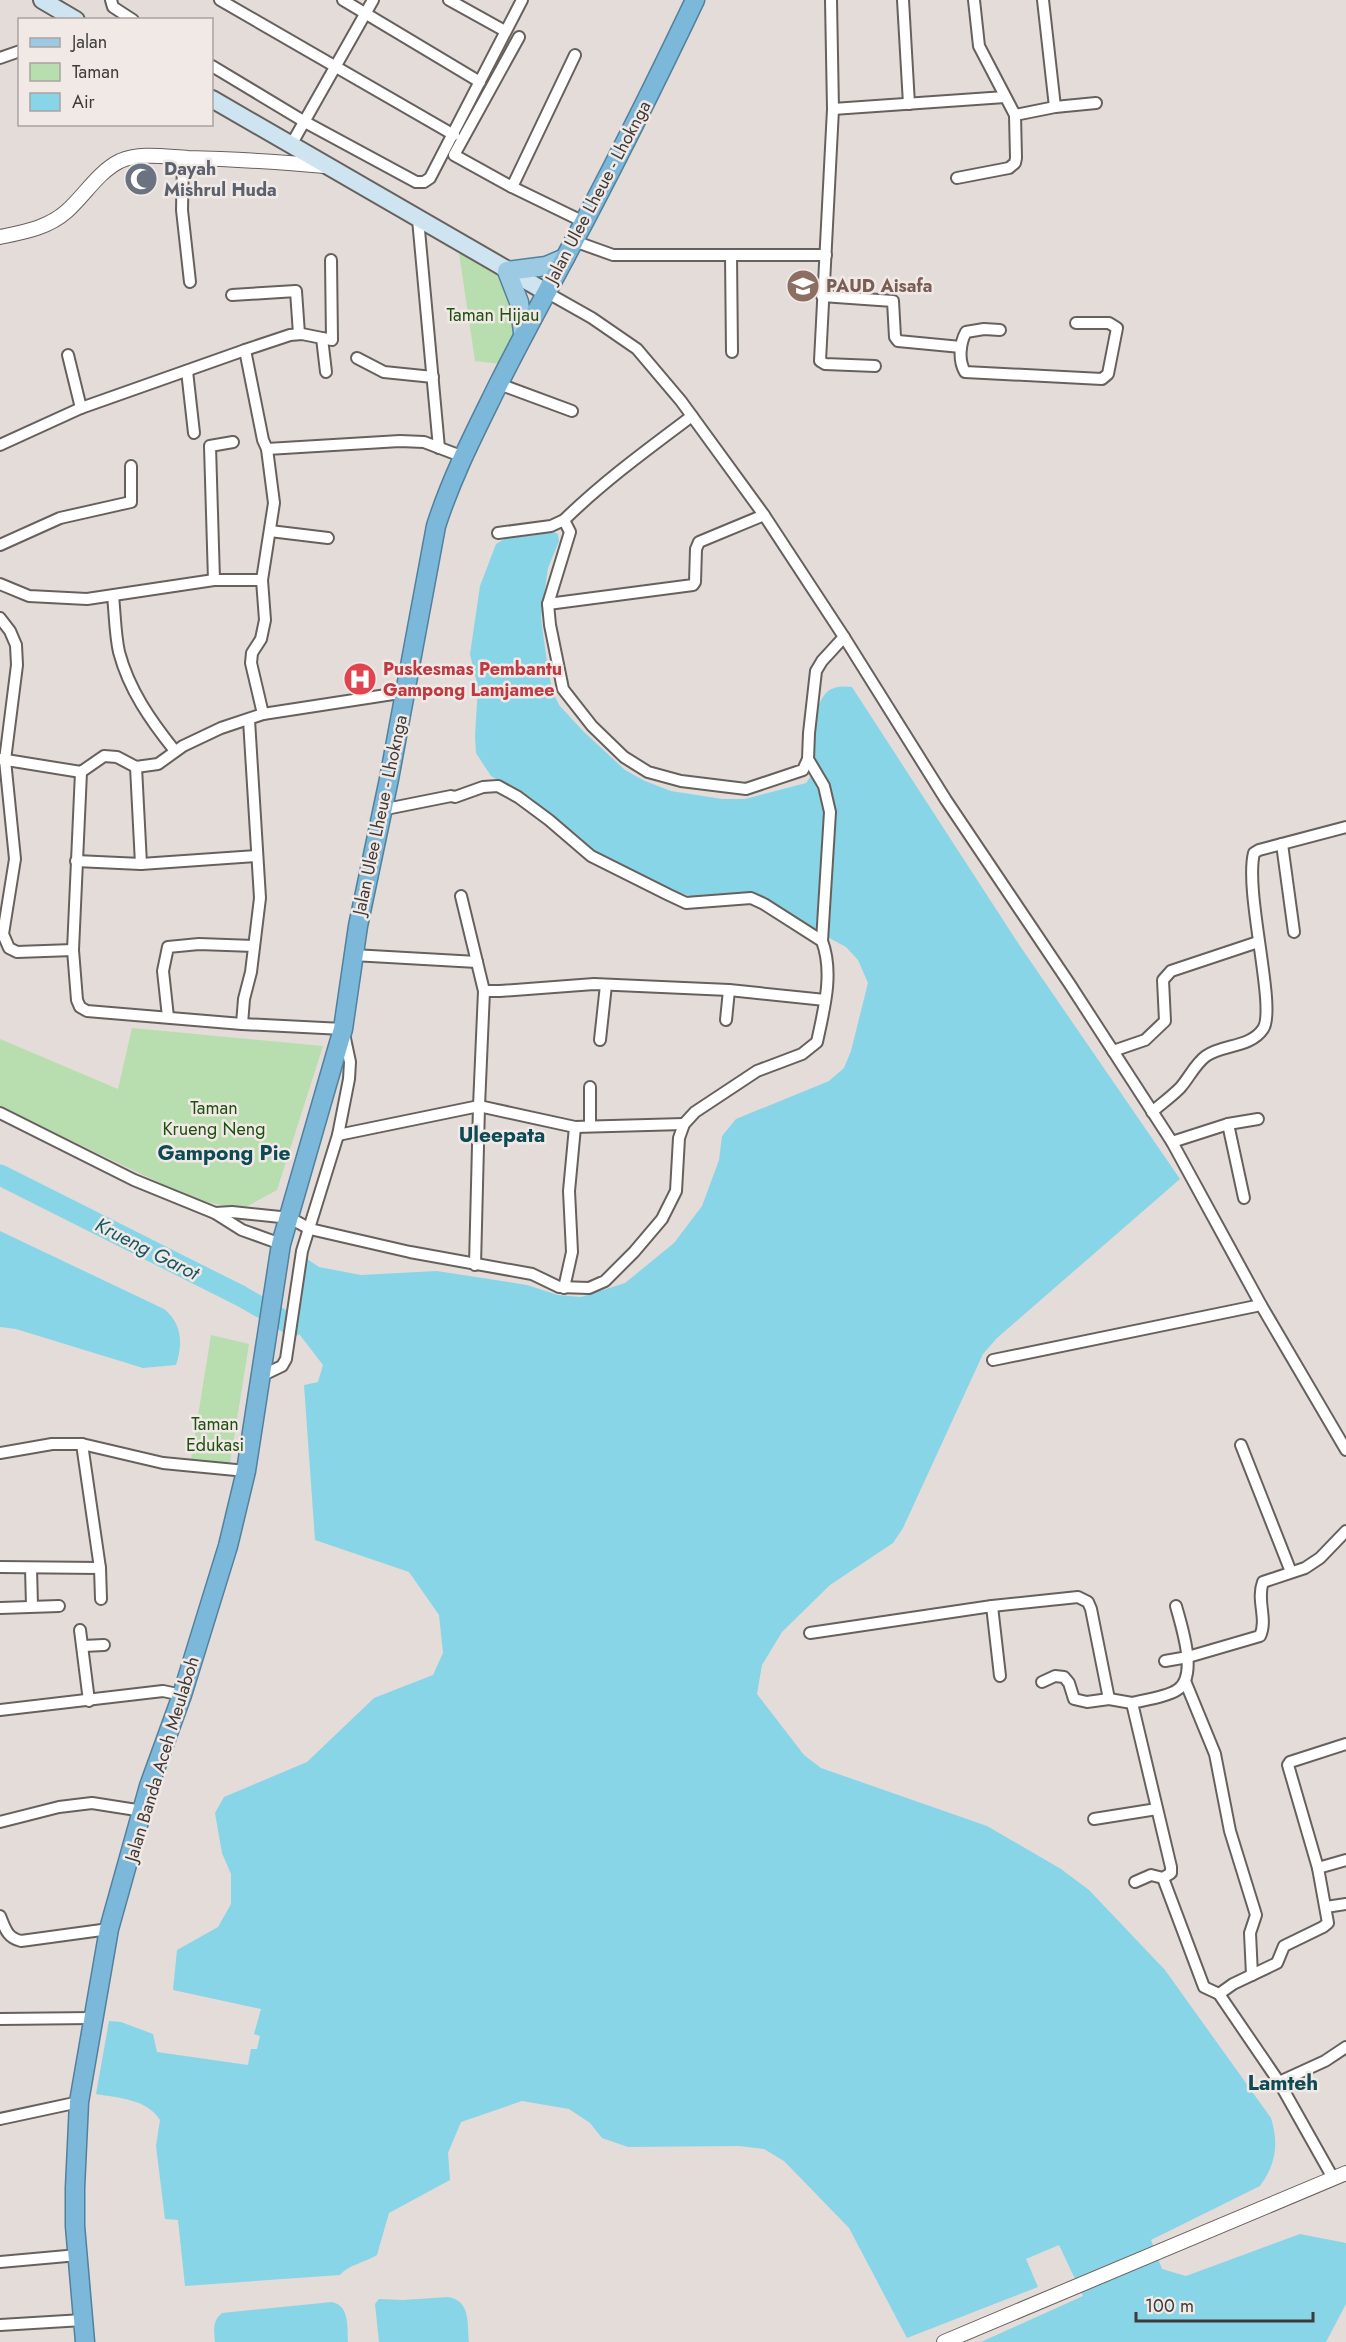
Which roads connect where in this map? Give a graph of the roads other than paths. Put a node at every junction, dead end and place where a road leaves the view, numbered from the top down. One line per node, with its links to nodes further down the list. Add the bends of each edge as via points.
1 (42, 0): 14 (main road)
2 (111, 0): 15 (street, via 113,8)
3 (220, 0): 22 (street)
4 (343, 0): 13 (street)
5 (373, 0): 13 (street)
6 (449, 0): 16 (street)
7 (522, 0): 16 (street)
8 (695, 0): 39 (highway, Jalan Ulee Lheue - Lhoknga)
9 (831, 0): 29 (street)
10 (903, 0): 27 (street)
11 (974, 0): 24 (street, via 979,46)
12 (1044, 0): 28 (street)
13 (365, 12): 22 (street); 23 (street)
14 (73, 18)
15 (130, 18)
16 (505, 31): 23 (street)
17 (519, 37): 37 (street, via 454,154)
18 (18, 52): 20 (street)
19 (575, 56): 37 (street)
20 (0, 58)
21 (213, 67): 31 (street)
22 (337, 67): 31 (street); 32 (street)
23 (480, 82): 32 (street)
24 (1005, 97): 27 (street); 30 (street)
25 (213, 100): 33 (main road)
26 (1096, 103): 28 (street)
27 (909, 104): 29 (street)
28 (1055, 107): 30 (street)
29 (833, 109): 43 (street)
30 (1015, 116): 36 (street, via 1015,163 1009,168)
31 (304, 122): 32 (street, via 416,182 430,178); 33 (street)
32 (454, 135)
33 (291, 145): 35 (main road)
34 (183, 158): 35 (street); 40 (street, via 158,156 121,161 51,223); 47 (street, via 182,210)
35 (329, 166): 38 (main road)
36 (957, 178)
37 (512, 187): 39 (street)
38 (418, 219): 46 (main road); 64 (street)
39 (584, 222): 41 (highway, Jalan Ulee Lheue - Lhoknga)
40 (0, 237)
41 (574, 241): 42 (street, via 613,255); 44 (highway, Jalan Ulee Lheue - Lhoknga)
42 (731, 255): 43 (street); 58 (street)
43 (826, 255): 50 (street)
44 (565, 258): 46 (main road, via 546,266); 48 (highway, Jalan Ulee Lheue - Lhoknga)
45 (331, 260): 55 (street, via 332,340)
46 (507, 270): 48 (main road); 53 (main road, via 519,302)
47 (190, 282)
48 (546, 292): 53 (highway, Jalan Ulee Lheue - Lhoknga); 68 (street, via 637,349)
49 (232, 295): 54 (street, via 296,291)
50 (822, 296): 56 (street, via 893,301 898,340); 61 (street, via 821,363)
51 (1076, 323): 56 (street, via 1109,322 1117,328 1108,374 1102,379 971,374 961,365)
52 (1000, 330): 56 (street, via 967,330)
53 (524, 332): 65 (highway, Jalan Ulee Lheue - Lhoknga)
54 (298, 334): 55 (street); 57 (street)
55 (322, 338): 63 (street)
56 (961, 347)
57 (245, 350): 62 (street); 73 (street)
58 (732, 351)
59 (68, 355): 66 (street)
60 (357, 358): 64 (street, via 384,372)
61 (875, 366)
62 (186, 371): 66 (street); 69 (street)
63 (327, 372)
64 (434, 377): 72 (street)
65 (499, 384): 67 (street); 74 (highway, Jalan Ulee Lheue - Lhoknga)
66 (81, 408): 71 (street)
67 (572, 411)
68 (692, 416): 76 (street); 77 (street, via 589,495)
69 (194, 433)
70 (233, 442): 82 (street, via 210,446)
71 (0, 445)
72 (439, 448): 73 (street, via 424,442 400,441); 74 (street)
73 (267, 449): 78 (street, via 274,503)
74 (461, 456): 89 (highway, Jalan Ulee Lheue - Lhoknga, via 436,526)
75 (131, 466): 81 (street, via 130,502 60,518)
76 (764, 515): 86 (street, via 699,542 693,585); 88 (street)
77 (564, 520): 79 (street, via 551,526); 86 (street, via 570,532)
78 (270, 531): 80 (street); 83 (street)
79 (498, 533)
80 (328, 538)
81 (0, 545)
82 (214, 580): 83 (street); 85 (street)
83 (262, 580): 90 (street, via 266,620 251,663)
84 (0, 584): 85 (street, via 29,596)
85 (113, 596): 92 (street, via 119,650 126,673 147,716)
86 (548, 604): 94 (street, via 563,689 592,726 624,757 648,772 681,781 746,789 800,772)
87 (0, 618): 93 (street, via 16,645 17,665)
88 (844, 637): 94 (street, via 816,671); 121 (street, via 946,800)
89 (406, 692): 90 (street); 97 (highway, Jalan Ulee Lheue - Lhoknga)
90 (263, 714): 91 (street)
91 (249, 720): 92 (street, via 221,728); 100 (street)
92 (174, 751): 95 (street, via 158,764)
93 (2, 760): 96 (street); 103 (street, via 15,859)
94 (809, 761): 106 (street, via 824,786 830,812)
95 (136, 767): 96 (street, via 117,757 104,756); 102 (street)
96 (81, 772): 101 (street)
97 (381, 810): 106 (street, via 498,786 518,797 591,855 669,895 686,903 751,898); 110 (highway, Jalan Ulee Lheue - Lhoknga)
98 (1346, 827): 99 (street)
99 (1282, 844): 105 (street); 107 (street, via 1254,853)
100 (257, 856): 102 (street); 108 (street, via 260,898)
101 (76, 861): 102 (street); 109 (street)
102 (141, 864)
103 (4, 895): 109 (street, via 3,933 9,948 28,953)
104 (461, 896): 111 (street)
105 (1294, 932)
106 (822, 939): 115 (street, via 828,959)
107 (1258, 942): 121 (street, via 1171,970 1163,980 1165,1021 1145,1040); 124 (street, via 1267,1004 1263,1030 1251,1040 1204,1058 1180,1088)
108 (254, 946): 116 (street, via 168,947 163,971); 118 (street)
109 (73, 950): 116 (street, via 76,1000 80,1007 87,1011)
110 (352, 955): 111 (street); 119 (highway, Jalan Ulee Lheue - Lhoknga)
111 (477, 962): 114 (street)
112 (606, 985): 113 (street); 114 (street); 120 (street)
113 (729, 990): 115 (street); 117 (street)
114 (484, 991): 123 (street)
115 (825, 1000): 127 (street, via 816,1043 802,1054 757,1071 695,1112)
116 (168, 1017): 118 (street)
117 (726, 1020)
118 (242, 1024): 119 (street)
119 (343, 1029): 131 (street, via 350,1062); 135 (highway, Jalan Ulee Lheue - Lhoknga)
120 (600, 1040)
121 (1113, 1051): 124 (street)
122 (590, 1087): 129 (street)
123 (479, 1107): 130 (street); 131 (street); 138 (street)
124 (1152, 1112): 132 (street)
125 (0, 1113): 134 (street, via 134,1180)
126 (1258, 1119): 128 (street)
127 (684, 1124): 129 (street); 139 (street, via 679,1138 676,1191 662,1219 605,1281 589,1288)
128 (1228, 1124): 132 (street); 133 (street)
129 (590, 1126): 130 (street)
130 (575, 1127): 139 (street, via 569,1191 572,1252)
131 (338, 1135): 136 (street)
132 (1172, 1142): 140 (street)
133 (1244, 1198)
134 (215, 1214): 135 (street); 137 (street)
135 (290, 1218): 136 (street); 137 (highway, Jalan Ulee Lheue - Lhoknga)
136 (310, 1229): 138 (street); 142 (street, via 302,1251 286,1359 282,1366)
137 (281, 1248): 142 (highway, Jalan Banda Aceh Meulaboh)
138 (476, 1265): 139 (street, via 532,1274)
139 (564, 1288)
140 (1261, 1305): 141 (street); 145 (street)
141 (993, 1360)
142 (261, 1376): 147 (highway, Jalan Banda Aceh Meulaboh)
143 (82, 1444): 146 (street, via 52,1444); 147 (street, via 163,1463); 151 (street)
144 (1241, 1445): 152 (street)
145 (1346, 1450)
146 (0, 1453)
147 (246, 1471): 168 (highway, Jalan Banda Aceh Meulaboh, via 228,1546)
148 (1346, 1531): 152 (street, via 1320,1558)
149 (0, 1567): 150 (street)
150 (32, 1568): 151 (street); 154 (street)
151 (100, 1568): 153 (street)
152 (1291, 1572): 163 (street, via 1263,1582 1260,1591 1264,1628 1260,1636)
153 (101, 1599)
154 (32, 1606): 155 (street); 158 (street)
155 (59, 1606)
156 (992, 1606): 160 (street); 165 (street); 169 (street, via 1084,1599 1091,1609)
157 (1176, 1606): 163 (street)
158 (0, 1608)
159 (80, 1630): 162 (street)
160 (810, 1633)
161 (104, 1645): 162 (street)
162 (83, 1646): 170 (street)
163 (1188, 1657): 164 (street); 166 (street)
164 (1165, 1661)
165 (1000, 1676)
166 (1185, 1681): 171 (street, via 1178,1690); 186 (street, via 1215,1754 1230,1832 1256,1915 1250,1933)
167 (1042, 1682): 169 (street, via 1064,1677 1074,1699)
168 (182, 1695): 170 (street, via 163,1690); 175 (highway, Jalan Banda Aceh Meulaboh)
169 (1109, 1699): 171 (street)
170 (89, 1701): 172 (street)
171 (1132, 1703): 174 (street)
172 (0, 1710)
173 (1346, 1744): 179 (street, via 1288,1765)
174 (1157, 1809): 176 (street); 180 (street, via 1171,1868 1171,1873)
175 (143, 1811): 177 (street, via 92,1803); 185 (highway, Jalan Banda Aceh Meulaboh)
176 (1094, 1819)
177 (0, 1822)
178 (1346, 1860): 179 (street)
179 (1317, 1868): 183 (street)
180 (1163, 1878): 181 (street, via 1151,1875); 187 (street, via 1200,1982 1208,1991)
181 (1135, 1882)
182 (1346, 1904): 183 (street)
183 (1326, 1907): 186 (street, via 1329,1921 1325,1926 1284,1946 1277,1963)
184 (0, 1916): 185 (street, via 6,1933 21,1941)
185 (110, 1929): 188 (highway, Jalan Banda Aceh Meulaboh)
186 (1252, 1975): 187 (street)
187 (1219, 1994): 191 (street)
188 (93, 2018): 189 (street); 192 (highway, Jalan Banda Aceh Meulaboh)
189 (0, 2019)
190 (1346, 2048): 191 (street)
191 (1278, 2082): 194 (street)
192 (79, 2102): 193 (street); 195 (highway, Jalan Banda Aceh Meulaboh, via 75,2188)
193 (0, 2119)
194 (1342, 2176): 200 (street)
195 (78, 2255): 196 (street); 197 (highway, Jalan Banda Aceh Meulaboh)
196 (0, 2262)
197 (82, 2320): 198 (street); 199 (highway, Jalan Banda Aceh Meulaboh)
198 (0, 2325)
199 (85, 2342)
200 (944, 2342)

